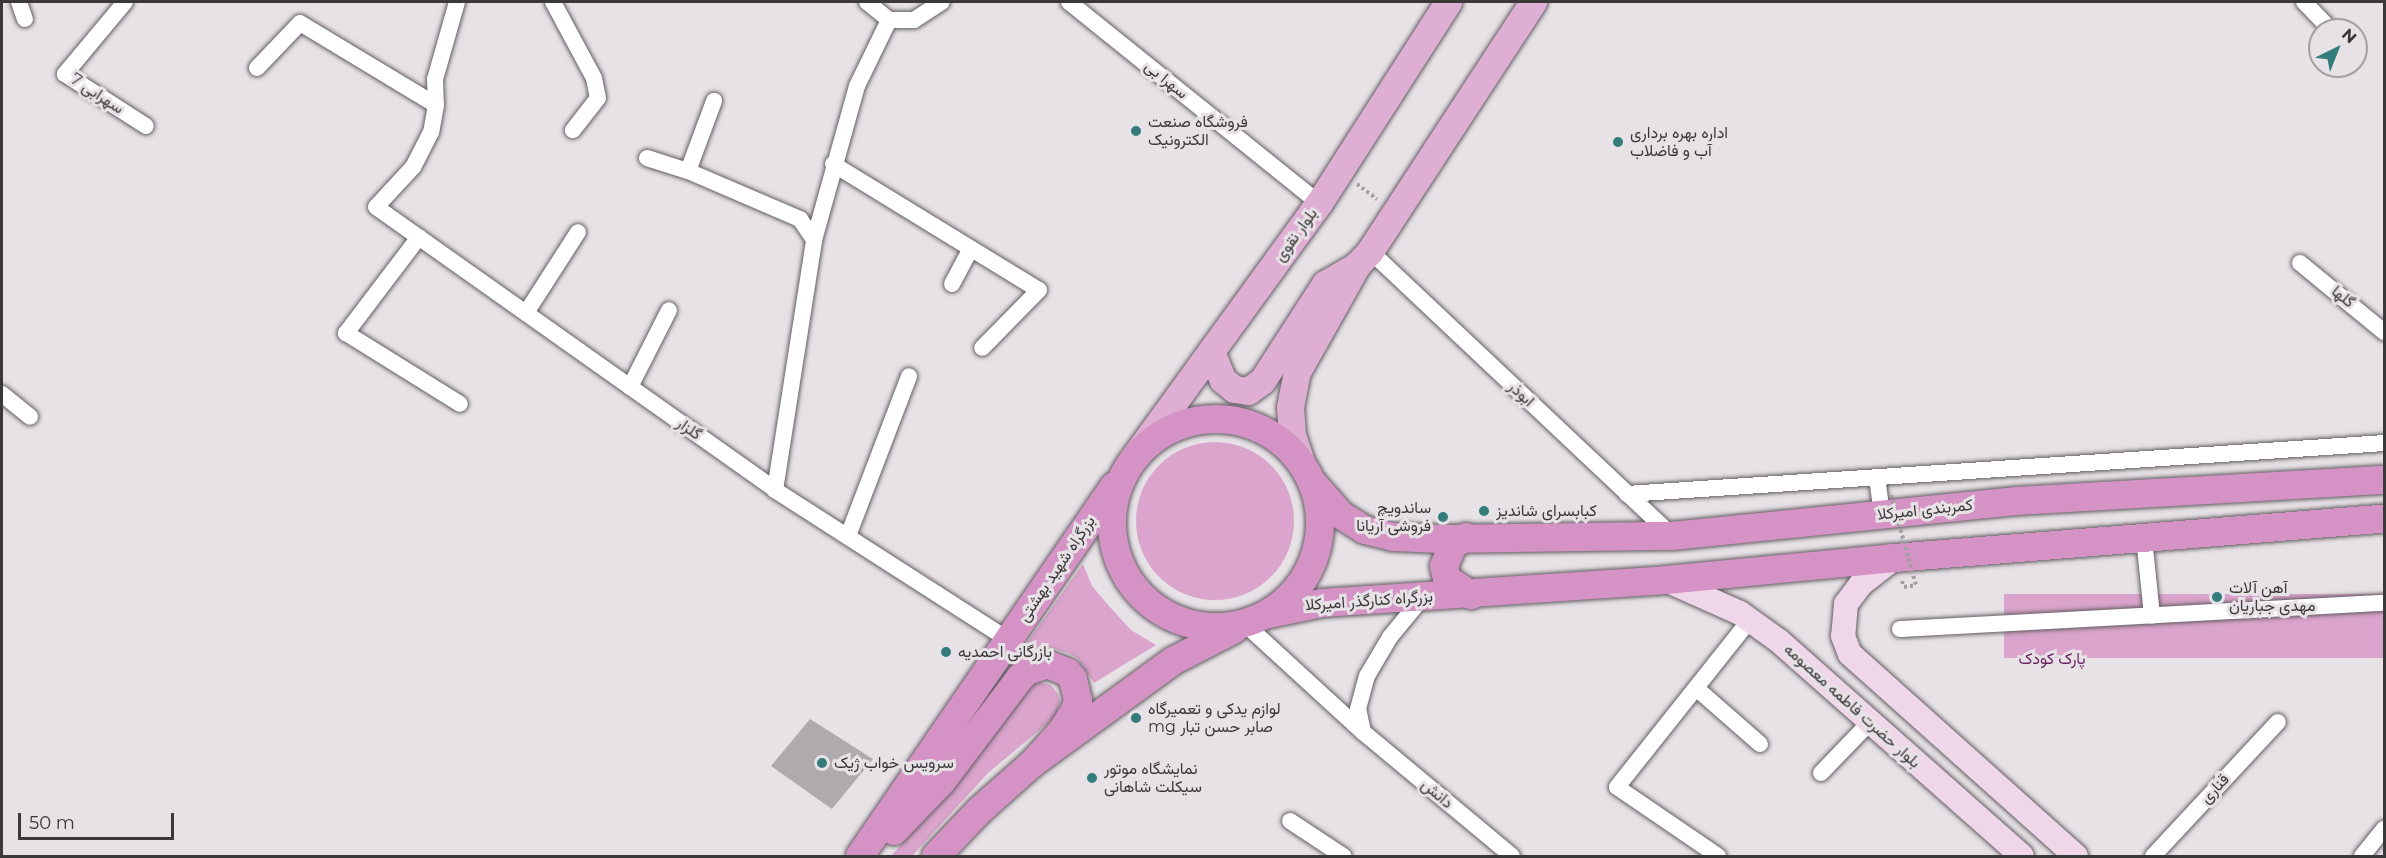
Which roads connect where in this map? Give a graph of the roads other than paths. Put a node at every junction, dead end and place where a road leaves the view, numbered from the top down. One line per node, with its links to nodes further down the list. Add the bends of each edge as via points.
1 (19, 2): 12 (street)
2 (125, 2): 17 (street, سهرابی 7, via 65,74)
3 (457, 2): 16 (street, via 435,79)
4 (553, 2): 18 (street, via 594,78 598,98)
5 (867, 2): 13 (street)
6 (942, 2): 13 (street, via 914,20)
7 (1069, 2): 22 (street, سهرا بی)
8 (1448, 2): 22 (main road, بلوار نقوی)
9 (1533, 2): 27 (main road)
10 (2304, 2): 11 (street)
11 (2319, 18)
12 (25, 19)
13 (889, 20): 20 (street, via 857,86)
14 (257, 68): 16 (street, via 300,23)
15 (714, 101): 21 (street)
16 (436, 105): 24 (street, گلزار, via 431,132 413,167 376,207)
17 (146, 126)
18 (573, 130)
19 (647, 158): 21 (street)
20 (833, 164): 25 (street); 26 (street)
21 (688, 171): 25 (street, via 800,219)
22 (1319, 203): 34 (main road, بلوار نقوی)
23 (578, 232): 31 (street)
24 (419, 237): 31 (street, گلزار); 38 (street, via 346,333)
25 (814, 240): 46 (street)
26 (970, 249): 29 (street); 33 (street, via 1039,290)
27 (1363, 258): 34 (main road, via 1325,284 1262,381 1248,391 1234,389 1223,380); 43 (main road, via 1296,372 1291,423); 47 (street, ابوذر)
28 (2300, 263): 32 (street, گلها)
29 (952, 284)
30 (669, 310): 36 (street)
31 (526, 313): 36 (street, گلزار)
32 (2385, 332)
33 (982, 348)
34 (1211, 351): 41 (main road, بلوار نقوی)
35 (909, 376): 51 (street)
36 (630, 387): 46 (street, گلزار)
37 (2, 394): 39 (street)
38 (460, 404)
39 (30, 417)
40 (2385, 443): 42 (street)
41 (1132, 460): 43 (highway, via 1169,429 1192,420 1217,418 1241,421 1264,430 1284,443); 61 (highway, via 1114,499 1112,533 1117,559 1130,582 1147,602 1168,616 1193,625 1219,628); 64 (highway, بزرگراه شهید بهشتی)
42 (2013, 470): 44 (street); 48 (street)
43 (1307, 472): 53 (highway, via 1341,515 1365,530 1393,537); 61 (highway, via 1320,507 1316,555 1295,591)
44 (1877, 478): 47 (street); 49 (street)
45 (2385, 480): 48 (highway, کمربندی امیرکلا)
46 (775, 490): 51 (street, گلزار)
47 (1627, 494): 52 (street, ابوذر)
48 (2017, 501): 49 (highway, کمربندی امیرکلا)
49 (1887, 505): 52 (highway, کمربندی امیرکلا)
50 (2385, 519): 54 (highway)
51 (848, 536): 64 (street, گلزار)
52 (1672, 536): 53 (highway, کمربندی امیرکلا)
53 (1466, 537): 57 (highway, via 1453,545 1444,566 1448,579)
54 (2144, 538): 55 (highway); 60 (street)
55 (1894, 558): 56 (highway); 81 (main road, via 1861,584 1846,604 1843,636 1850,654)
56 (1666, 580): 57 (highway); 62 (main road, بلوار حضرت فاطمه معصومه)
57 (1471, 594): 58 (highway, بزرگراه کنارگذر امیرکلا)
58 (1423, 597): 61 (highway, بزرگراه کنارگذر امیرکلا, via 1322,603); 68 (street, via 1390,637 1367,676 1359,709)
59 (2385, 603): 60 (street)
60 (2152, 616): 63 (street)
61 (1257, 619): 68 (street, دانش); 70 (highway, via 1173,661)
62 (1750, 620): 65 (street); 66 (main road, بلوار حضرت فاطمه معصومه)
63 (1900, 629)
64 (1008, 640): 74 (highway, بزرگراه شهید بهشتی)
65 (1696, 688): 69 (street); 79 (street, via 1617,787)
66 (1870, 722): 71 (street); 80 (main road, بلوار حضرت فاطمه معصومه)
67 (2278, 722): 82 (street, قناری)
68 (1363, 732): 78 (street, دانش)
69 (1760, 744)
70 (1033, 763): 75 (highway, via 1066,726 1078,700 1074,679 1047,664 1020,678 942,781); 76 (highway)
71 (1821, 773)
72 (1290, 821): 77 (street)
73 (2385, 830): 83 (street)
74 (860, 856)
75 (870, 856)
76 (936, 856)
77 (1343, 856)
78 (1512, 856)
79 (1718, 856)
80 (2022, 856)
81 (2076, 856)
82 (2153, 856)
83 (2361, 856)

